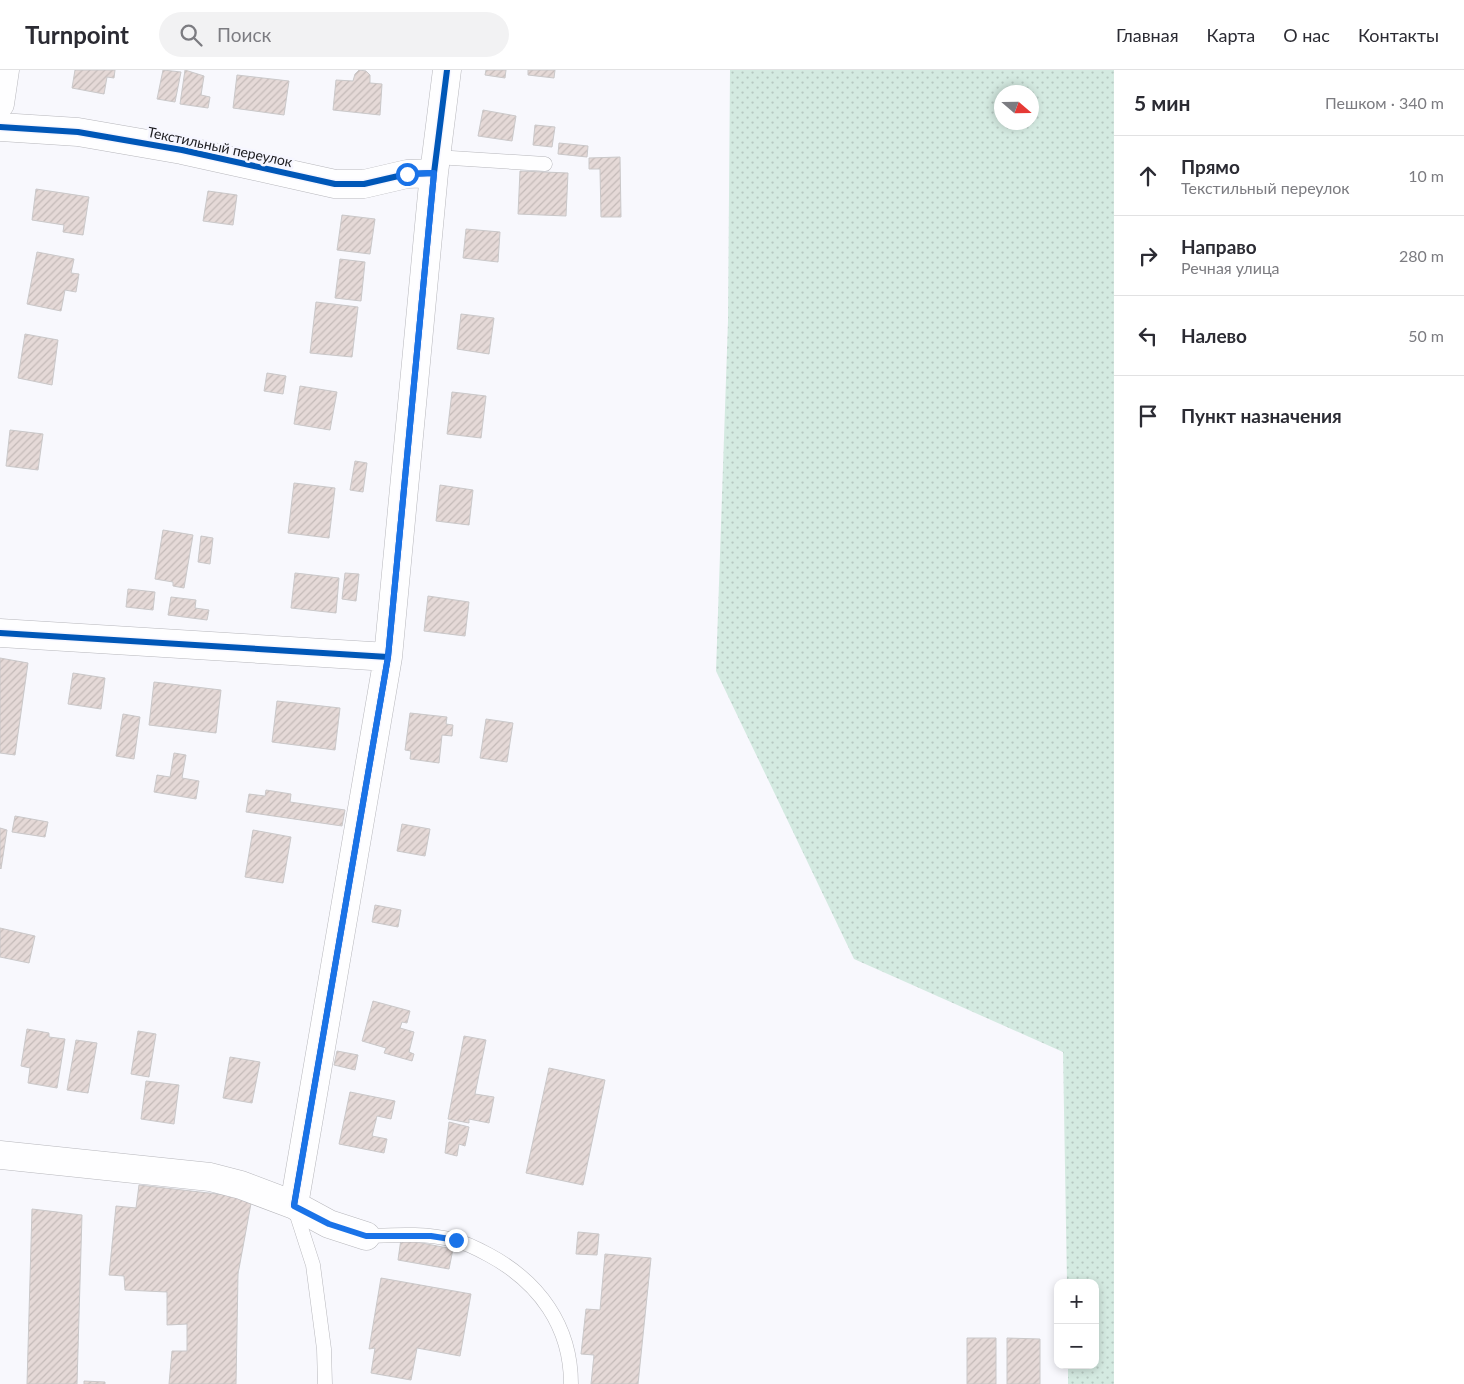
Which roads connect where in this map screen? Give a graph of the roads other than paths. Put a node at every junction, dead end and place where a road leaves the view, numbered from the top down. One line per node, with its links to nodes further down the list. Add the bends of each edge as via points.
1 (4, 70): 3 (street)
2 (447, 70): 6 (street)
3 (0, 104)
4 (0, 127): 6 (street, Текстильный переулок, via 78,132 182,150 335,184 364,184)
5 (545, 164): 6 (lane)
6 (435, 165): 8 (street)
7 (0, 633): 8 (street)
8 (388, 657): 10 (street)
9 (0, 1155): 10 (street, via 210,1177 241,1185)
10 (294, 1206): 11 (street, via 329,1224); 12 (lane, via 313,1265 324,1349)
11 (366, 1236): 13 (lane, via 431,1236 456,1240 473,1246 515,1271 546,1301 558,1322 567,1348)
12 (325, 1384)
13 (571, 1384)

